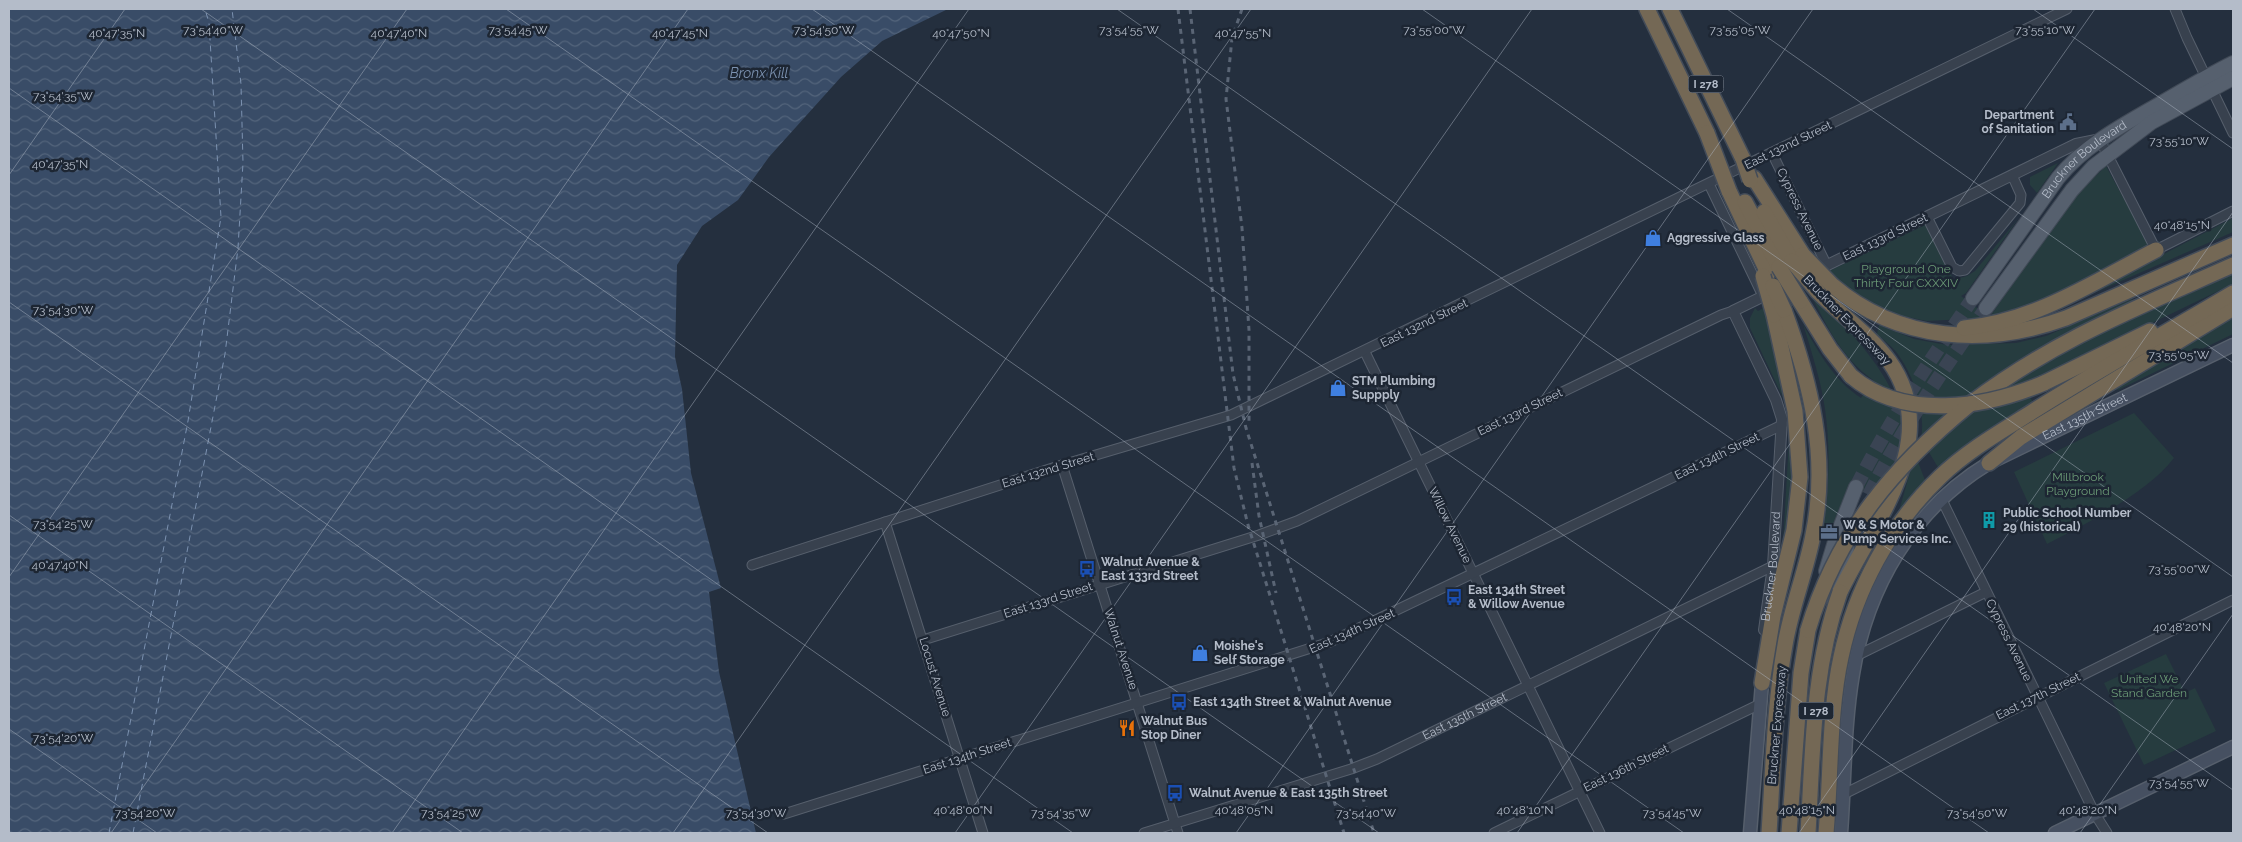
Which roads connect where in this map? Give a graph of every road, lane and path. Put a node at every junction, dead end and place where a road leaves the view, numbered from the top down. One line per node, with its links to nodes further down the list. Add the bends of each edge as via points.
1 (1647, 9): 14 (highway, I 278, bridge, via 1707,133)
2 (1670, 9): 14 (highway, I 278, bridge, via 1743,159)
3 (2067, 9): 10 (street, East 132nd Street)
4 (2175, 9): 7 (street)
5 (2233, 63): 7 (main road, Bruckner Boulevard)
6 (2233, 78): 7 (main road, Bruckner Boulevard)
7 (2209, 83): 8 (street); 9 (main road, Bruckner Boulevard); 11 (main road, Bruckner Boulevard)
8 (2233, 133)
9 (2100, 140): 11 (street); 12 (street, East 133rd Street, via 2076,144); 25 (main road, Bruckner Boulevard, via 2058,178)
10 (1772, 153): 13 (street, East 132nd Street); 21 (street, Cypress Avenue)
11 (2107, 154): 18 (street); 26 (main road, Bruckner Boulevard, via 2075,185)
12 (2012, 175): 16 (street, East 133rd Street); 16 (street, via 2021,194 2020,203 1965,270 1952,266)
13 (1709, 184): 24 (street); 32 (street, East 132nd Street)
14 (1743, 184): 20 (highway); 20 (highway); 20 (highway, Bruckner Expressway, via 1752,239)
15 (2233, 211): 18 (street)
16 (1927, 217): 21 (street, East 133rd Street)
17 (2233, 245): 30 (highway, via 2038,327 2008,334 1976,336)
18 (2156, 250): 30 (highway, via 2063,298 2016,317 1975,327)
19 (2233, 265): 68 (highway, bridge, via 2074,336 2022,367 1918,450 1869,504 1832,566 1808,630 1801,673)
20 (1781, 266): 22 (highway, bridge); 23 (highway, bridge, via 1830,350 1851,376 1867,388 1885,395 1947,406 2000,400 2044,383); 29 (highway, Bruckner Expressway, bridge)
21 (1827, 266): 24 (street, East 133rd Street)
22 (1825, 289): 30 (highway, via 1870,312); 70 (highway, Bruckner Expressway / I 278, bridge, via 1893,368 1906,399 1909,430 1899,481 1844,584 1825,639 1818,679)
23 (2233, 293): 71 (highway, via 1975,448 1941,476 1908,513 1871,572 1851,620 1838,671)
24 (1763, 296): 28 (street, East 133rd Street)
25 (1973, 298)
26 (1986, 308)
27 (2233, 308): 35 (highway, via 2021,437)
28 (1733, 311): 33 (street, Bruckner Boulevard, via 1776,400); 34 (street, East 133rd Street)
29 (1779, 312): 49 (highway, via 1796,419 1800,477 1794,530 1773,616); 67 (highway, Bruckner Expressway, via 1801,356 1811,392 1818,464 1816,519 1782,660)
30 (1921, 331)
31 (2233, 345): 35 (main road, East 135th Street)
32 (1365, 352): 34 (street, Willow Avenue); 36 (street, East 132nd Street, via 1231,415)
33 (1782, 425): 42 (street, Bruckner Boulevard); 43 (street, East 134th Street)
34 (1419, 461): 43 (street, Willow Avenue); 44 (street, East 133rd Street, via 1281,527)
35 (1989, 463): 39 (main road, East 135th Street)
36 (1062, 466): 40 (street, East 132nd Street); 44 (street, Walnut Avenue)
37 (1856, 488): 69 (main road, via 1829,561 1810,646)
38 (1869, 495): 70 (main road, via 1847,549 1824,628 1816,689)
39 (1941, 498): 45 (street, Cypress Avenue); 48 (main road, via 1912,532 1883,579 1866,618)
40 (885, 522): 41 (street, East 132nd Street); 47 (street, Locust Avenue)
41 (752, 565)
42 (1773, 566): 49 (street, Bruckner Boulevard, via 1762,652); 50 (street, East 135th Street)
43 (1474, 574): 50 (street, Willow Avenue); 52 (street, East 134th Street, via 1330,642)
44 (1100, 584): 47 (street, East 133rd Street); 52 (street, Walnut Avenue)
45 (1986, 592): 48 (street); 51 (street, Cypress Avenue)
46 (2233, 600): 51 (street, East 137th Street)
47 (923, 640): 55 (street, Locust Avenue)
48 (1856, 656): 57 (main road, via 1850,693)
49 (1762, 684): 53 (main road, Bruckner Boulevard)
50 (1528, 685): 56 (street, Willow Avenue); 60 (street, East 135th Street, via 1362,765)
51 (2037, 696): 57 (street, East 137th Street); 59 (street, Cypress Avenue)
52 (1138, 703): 55 (street, East 134th Street); 60 (street, Walnut Avenue)
53 (1760, 704): 56 (street, East 136th Street); 66 (main road, Bruckner Boulevard)
54 (2233, 746): 59 (main road)
55 (960, 759): 58 (street, East 134th Street); 61 (street, Locust Avenue)
56 (1579, 791): 64 (street, East 136th Street); 65 (street, Willow Avenue)
57 (1844, 794): 72 (main road)
58 (784, 814)
59 (2095, 814): 73 (main road); 74 (street, Cypress Avenue)
60 (1175, 823): 62 (street, East 135th Street); 63 (street, Walnut Avenue)
61 (983, 833)
62 (1144, 833)
63 (1178, 833)
64 (1494, 833)
65 (1600, 833)
66 (1750, 833)
67 (1769, 833)
68 (1789, 833)
69 (1795, 833)
70 (1808, 833)
71 (1826, 833)
72 (1841, 833)
73 (2055, 833)
74 (2107, 833)

